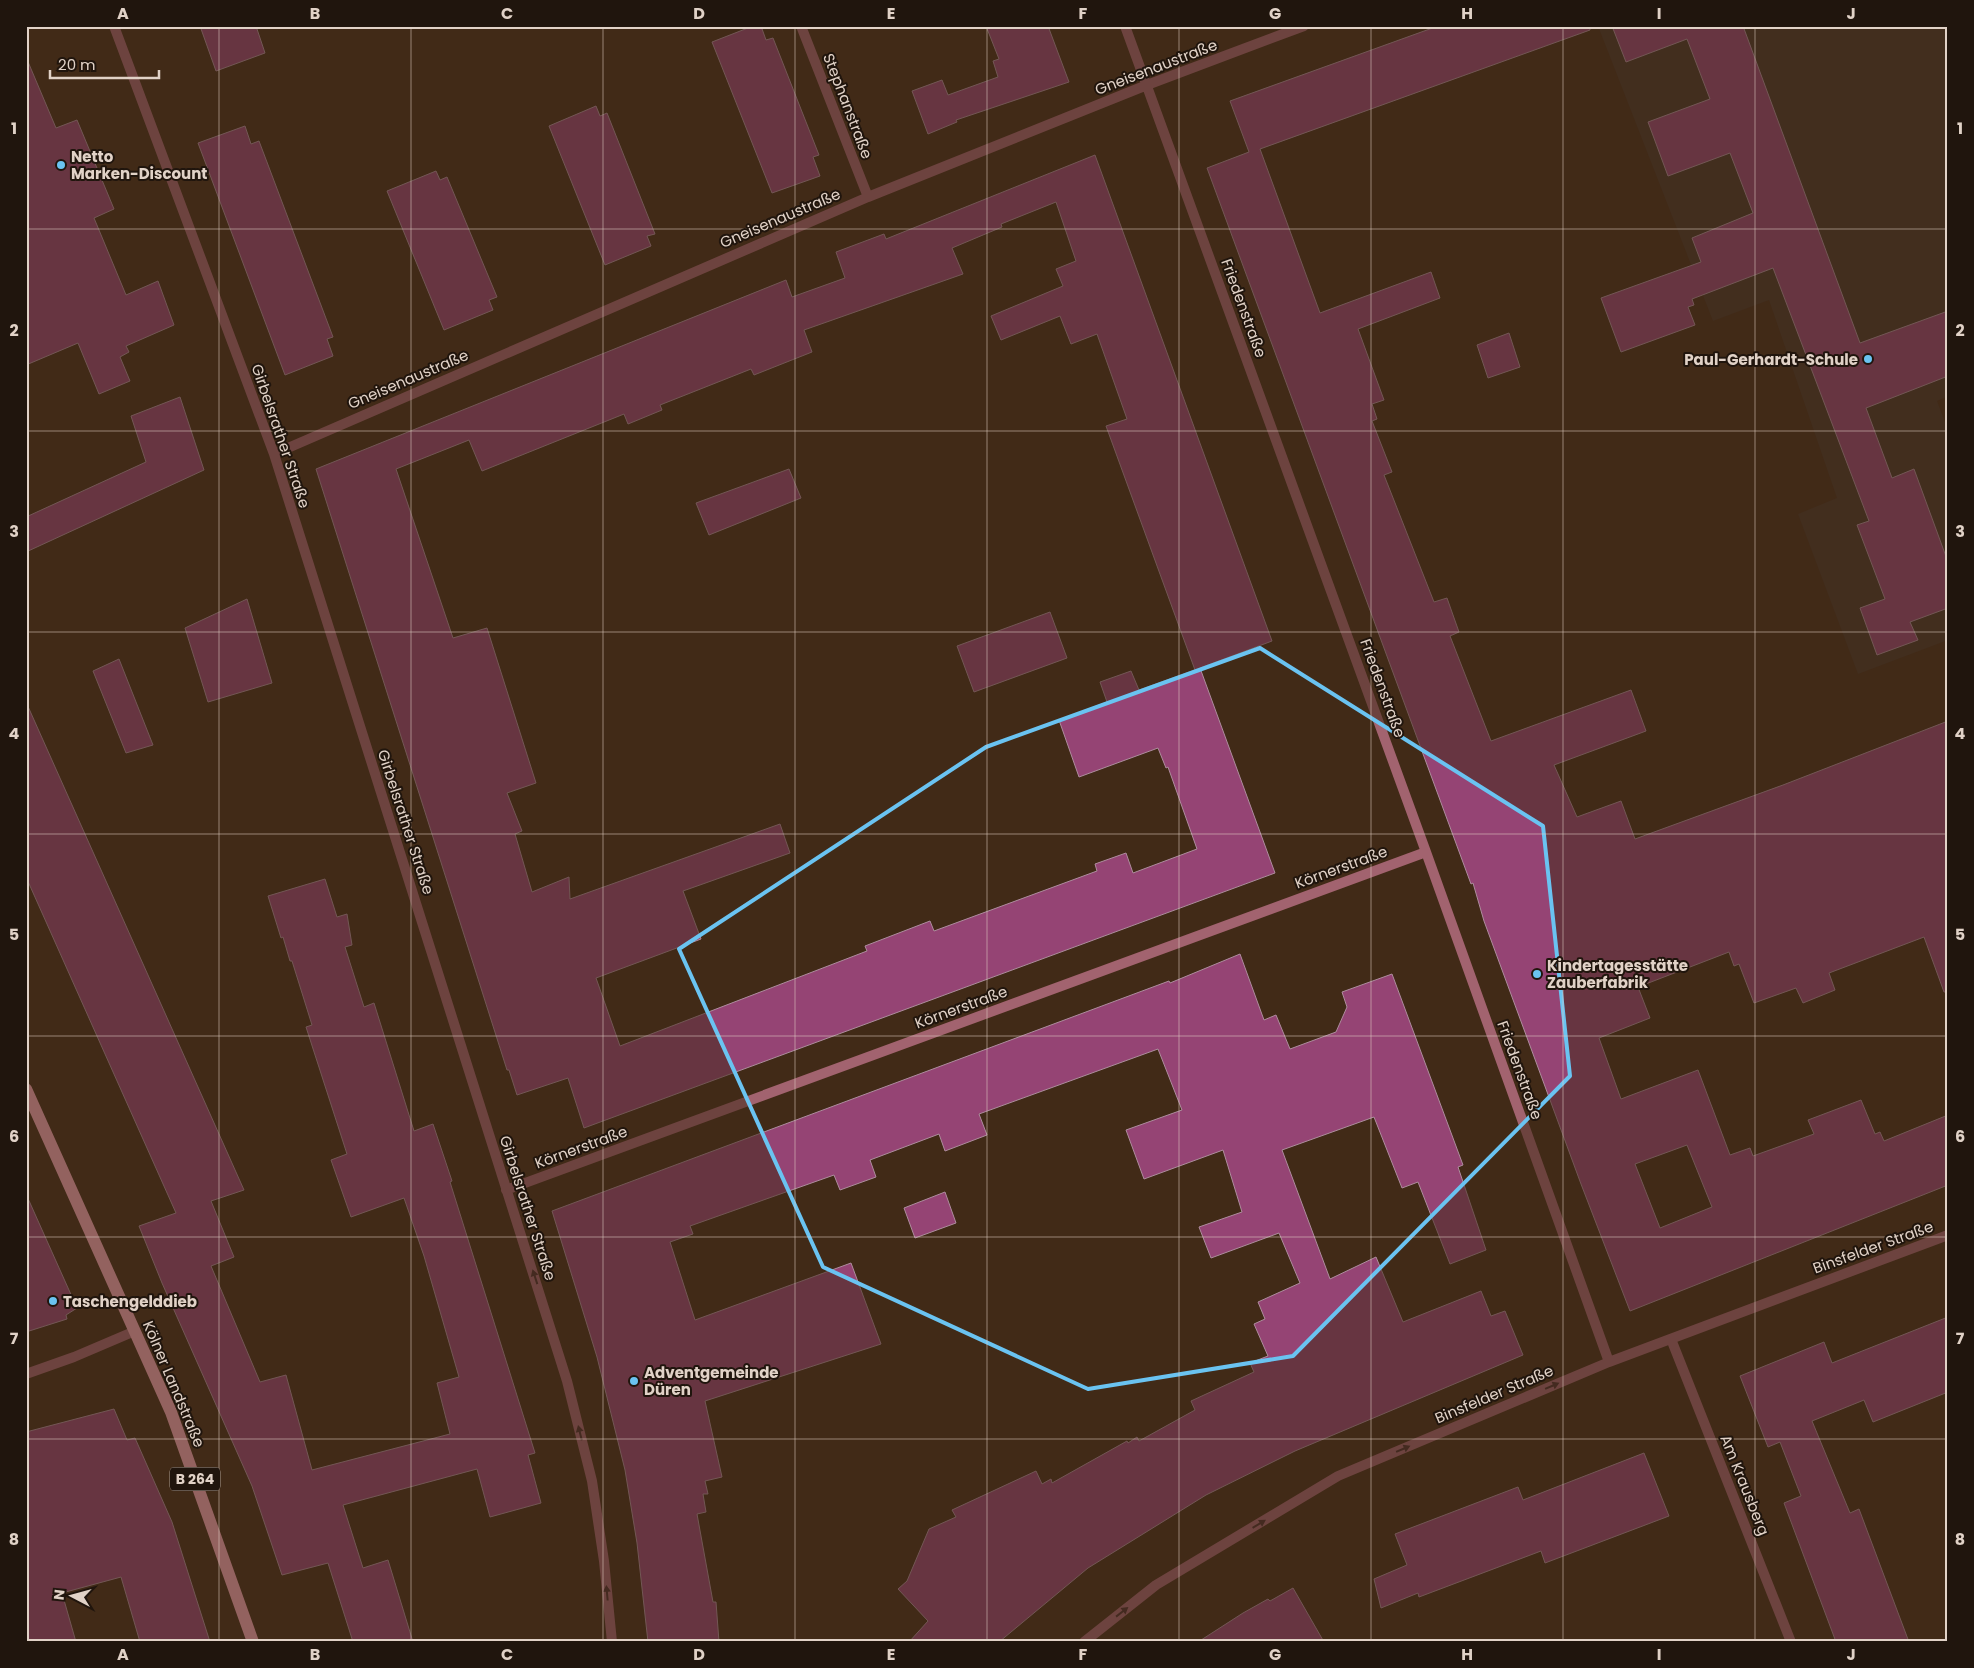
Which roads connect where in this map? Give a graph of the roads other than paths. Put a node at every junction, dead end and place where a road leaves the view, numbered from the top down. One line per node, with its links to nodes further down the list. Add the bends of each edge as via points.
1 (114, 26): 7 (street, Girbelsrather Straße)
2 (801, 26): 6 (street, Stephanstraße)
3 (1125, 26): 5 (street, Friedenstraße)
4 (1304, 26): 5 (street, Gneisenaustraße)
5 (1147, 85): 6 (street, Gneisenaustraße); 8 (street, Friedenstraße)
6 (868, 197): 7 (street, Gneisenaustraße)
7 (274, 454): 10 (street, Girbelsrather Straße)
8 (1426, 852): 10 (street, Körnerstraße); 14 (street, Friedenstraße)
9 (26, 1088): 12 (main road, Kölner Landstraße / B 264)
10 (506, 1190): 17 (street, Girbelsrather Straße, one-way to 10, via 592,1481 567,1380)
11 (1948, 1235): 13 (street, Binsfelder Straße)
12 (135, 1331): 15 (street); 16 (main road, Kölner Landstraße / B 264, via 170,1412)
13 (1671, 1339): 14 (street, Binsfelder Straße); 19 (street, Am Krausberg)
14 (1609, 1362): 18 (street, Binsfelder Straße, one-way to 14, via 1156,1585 1338,1476)
15 (26, 1374)
16 (254, 1642)
17 (612, 1642)
18 (1084, 1642)
19 (1791, 1642)

